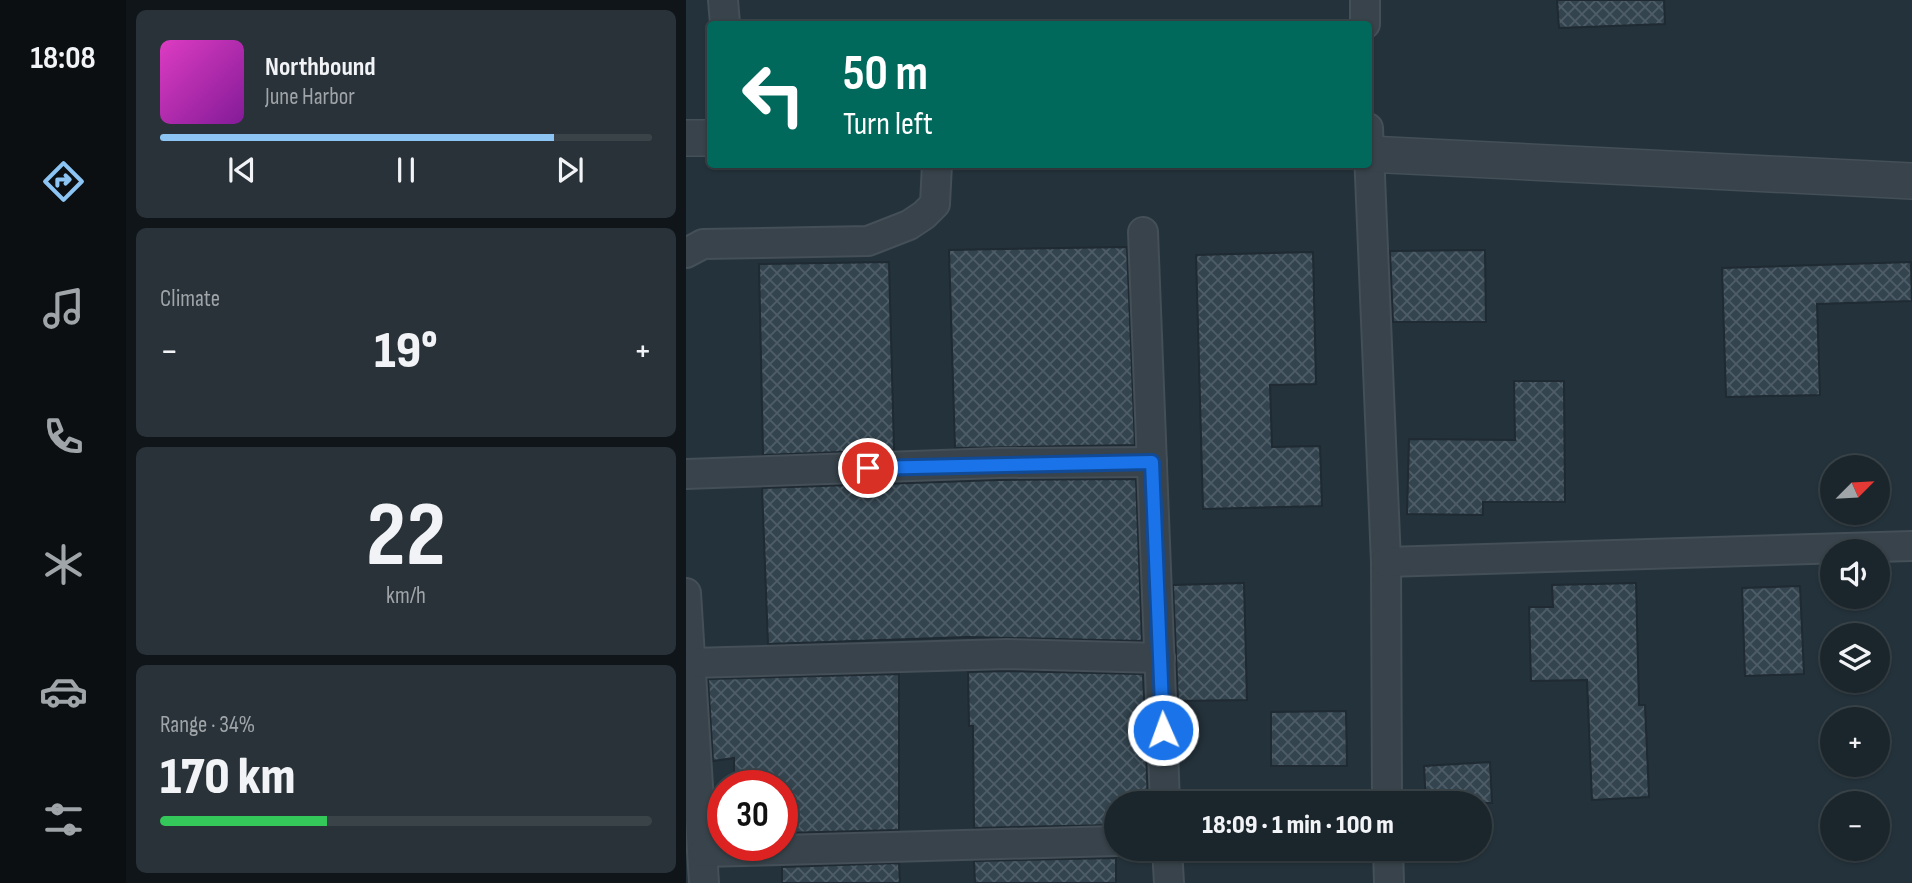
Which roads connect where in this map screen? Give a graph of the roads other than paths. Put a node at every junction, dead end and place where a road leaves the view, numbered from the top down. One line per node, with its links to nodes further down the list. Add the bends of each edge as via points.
1 (723, 0): 3 (street)
2 (1365, 0): 4 (street)
3 (725, 21)
4 (1366, 21)
5 (686, 138): 6 (street)
6 (707, 138)
7 (1372, 154): 10 (street)
8 (937, 168): 12 (street, via 935,204 909,225 868,241 703,244)
9 (1370, 168): 16 (street)
10 (1912, 181)
11 (1143, 232): 13 (street)
12 (686, 253)
13 (1152, 462): 14 (street); 18 (street)
14 (686, 474)
15 (1912, 546): 16 (street)
16 (1386, 562): 21 (street)
17 (686, 593): 19 (street)
18 (1160, 658): 19 (street, via 1007,654); 20 (street)
19 (690, 663): 23 (street)
20 (1166, 791)
21 (1387, 791)
22 (1104, 841): 23 (street)
23 (703, 852): 26 (street)
24 (1168, 861): 27 (street)
25 (1389, 861): 28 (street)
26 (704, 883)
27 (1169, 883)
28 (1390, 883)

